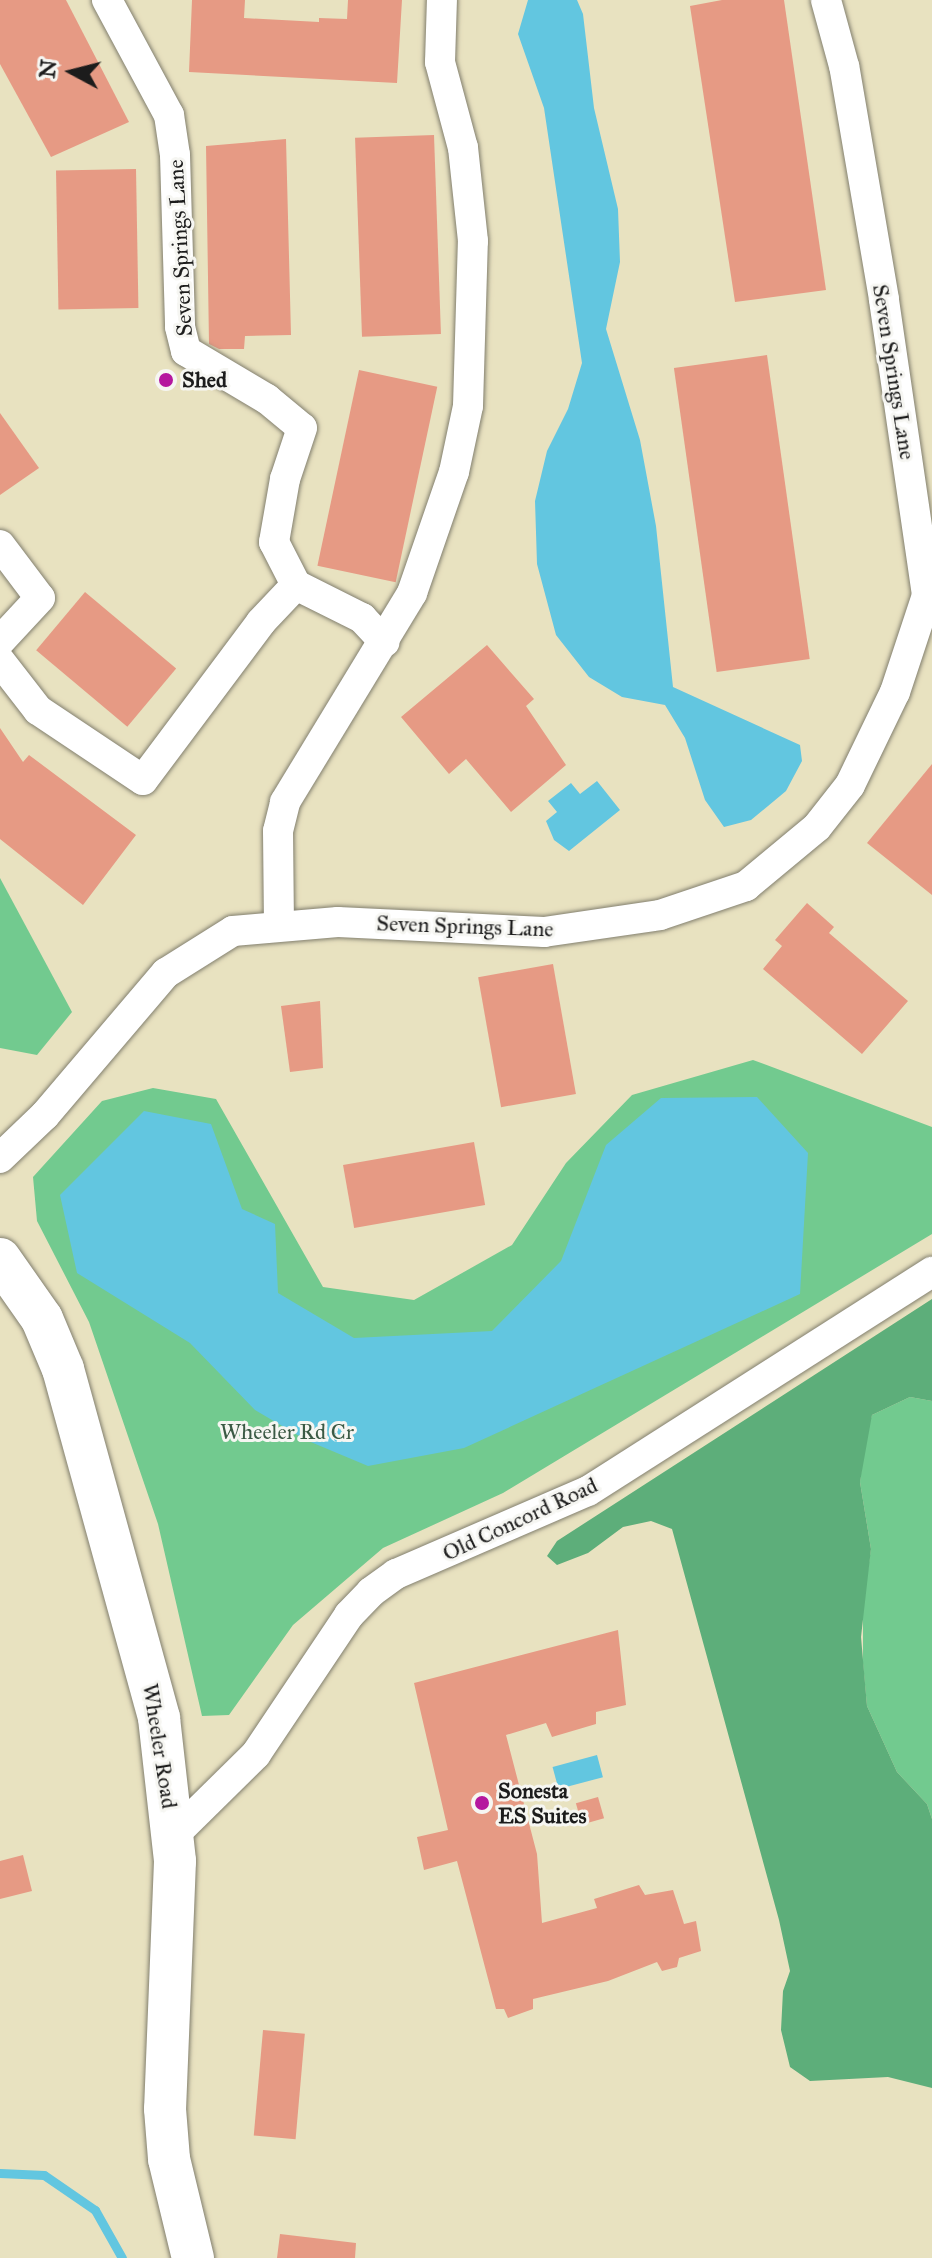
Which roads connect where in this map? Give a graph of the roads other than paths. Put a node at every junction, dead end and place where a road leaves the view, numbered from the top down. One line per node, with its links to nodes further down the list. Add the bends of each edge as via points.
1 (107, 0): 5 (street, Seven Springs Lane, via 169,115 180,327 186,351 267,399 302,428 285,479 274,542)
2 (442, 0): 7 (street, via 440,62 463,148 473,241 468,406 434,534 412,593)
3 (826, 0): 9 (street, Seven Springs Lane, via 844,66 927,595 895,692 850,785 817,827 746,886 660,915 544,932 338,922)
4 (0, 545): 6 (street, via 40,598)
5 (296, 585): 7 (street, via 362,618); 8 (street, via 261,622 143,780 38,710)
6 (0, 641)
7 (384, 642): 9 (street, via 285,802 278,831)
8 (0, 661)
9 (279, 926): 10 (street, Seven Springs Lane, via 233,931 166,973 45,1115)
10 (0, 1158)
11 (0, 1259): 13 (main road, Wheeler Road, via 42,1319 63,1369 136,1618 159,1718)
12 (932, 1272): 13 (street, Old Concord Road, via 588,1491 396,1574 371,1592 349,1615 256,1754)
13 (174, 1835): 14 (main road, Wheeler Road, via 165,2109 169,2159)
14 (193, 2258)

